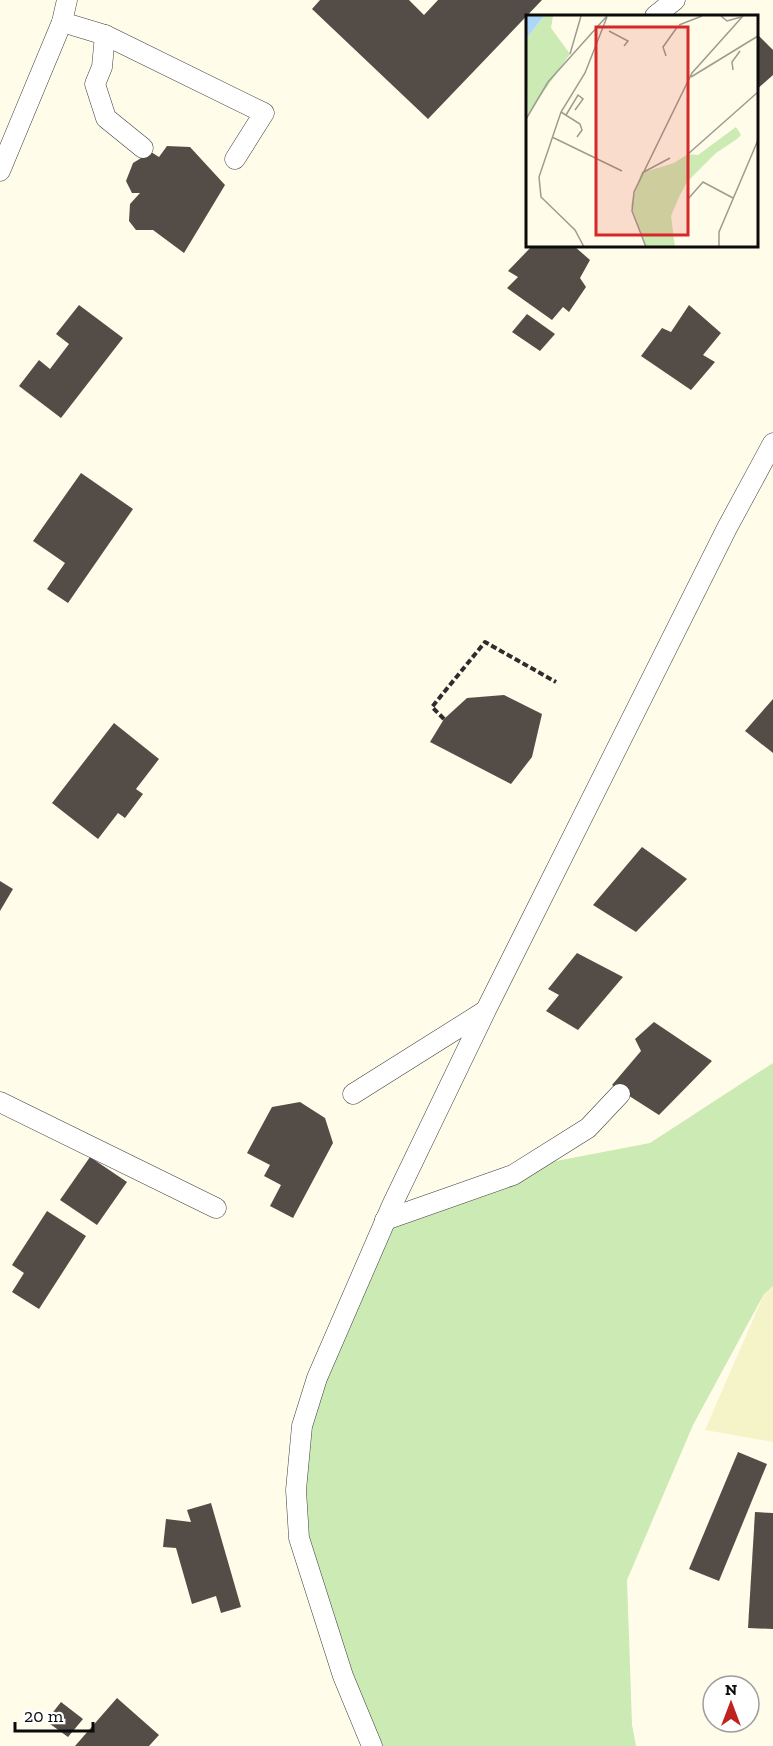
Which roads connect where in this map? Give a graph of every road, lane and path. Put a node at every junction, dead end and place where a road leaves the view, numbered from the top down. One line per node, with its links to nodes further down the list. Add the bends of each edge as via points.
1 (67, 0): 5 (street)
2 (676, 0): 3 (street); 4 (street)
3 (656, 15)
4 (664, 15)
5 (62, 22): 6 (street); 9 (street)
6 (105, 35): 7 (street, via 102,67 95,84 106,118); 8 (street, via 264,113)
7 (143, 148)
8 (235, 159)
9 (0, 171)
10 (773, 443): 13 (street)
11 (556, 682): 12 (path, via 485,642 432,707)
12 (444, 719)
13 (486, 1010): 14 (street); 18 (street)
14 (353, 1094)
15 (620, 1094): 18 (street, via 588,1128 513,1175)
16 (0, 1102): 17 (street)
17 (216, 1208)
18 (385, 1220): 19 (street, via 317,1378 302,1426 296,1490 299,1538 343,1676)
19 (372, 1746)

